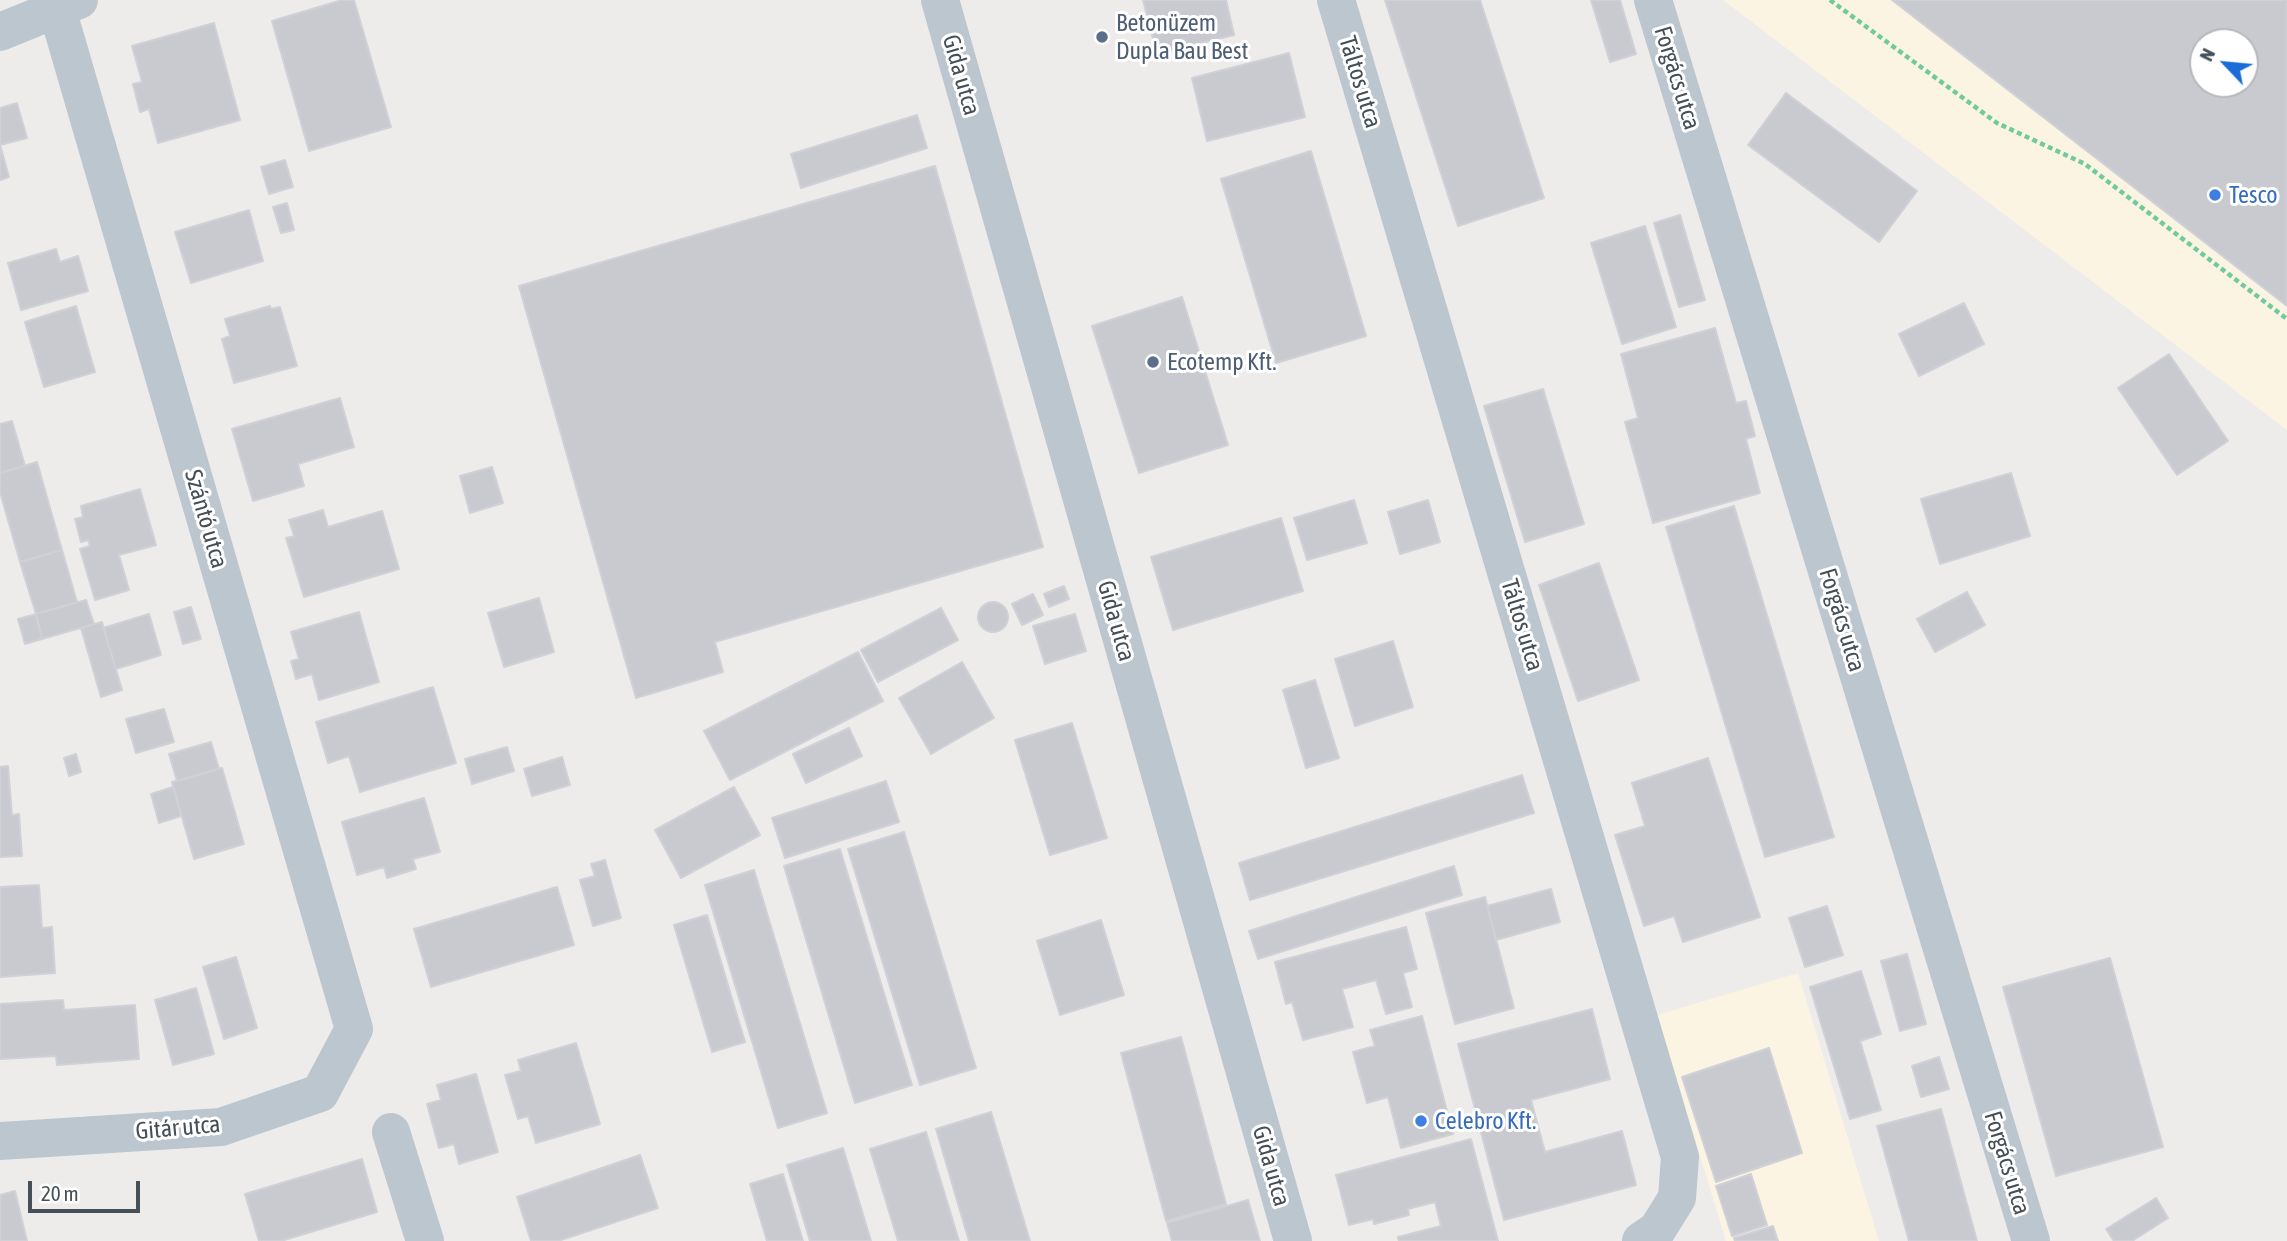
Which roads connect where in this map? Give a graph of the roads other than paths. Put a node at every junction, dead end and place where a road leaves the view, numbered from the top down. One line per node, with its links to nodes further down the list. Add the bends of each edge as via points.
1 (940, 0): 10 (street, Gida utca)
2 (1336, 0): 11 (street, Táltos utca, via 1680,1157 1677,1198 1657,1230)
3 (1653, 0): 12 (street, Forgács utca)
4 (68, 5): 5 (street); 6 (street, Szántó utca)
5 (0, 32)
6 (354, 1029): 8 (street, Gitár utca, via 320,1093 221,1127)
7 (391, 1132): 9 (street)
8 (0, 1141)
9 (425, 1241)
10 (1293, 1241)
11 (1641, 1241)
12 (2031, 1241)

